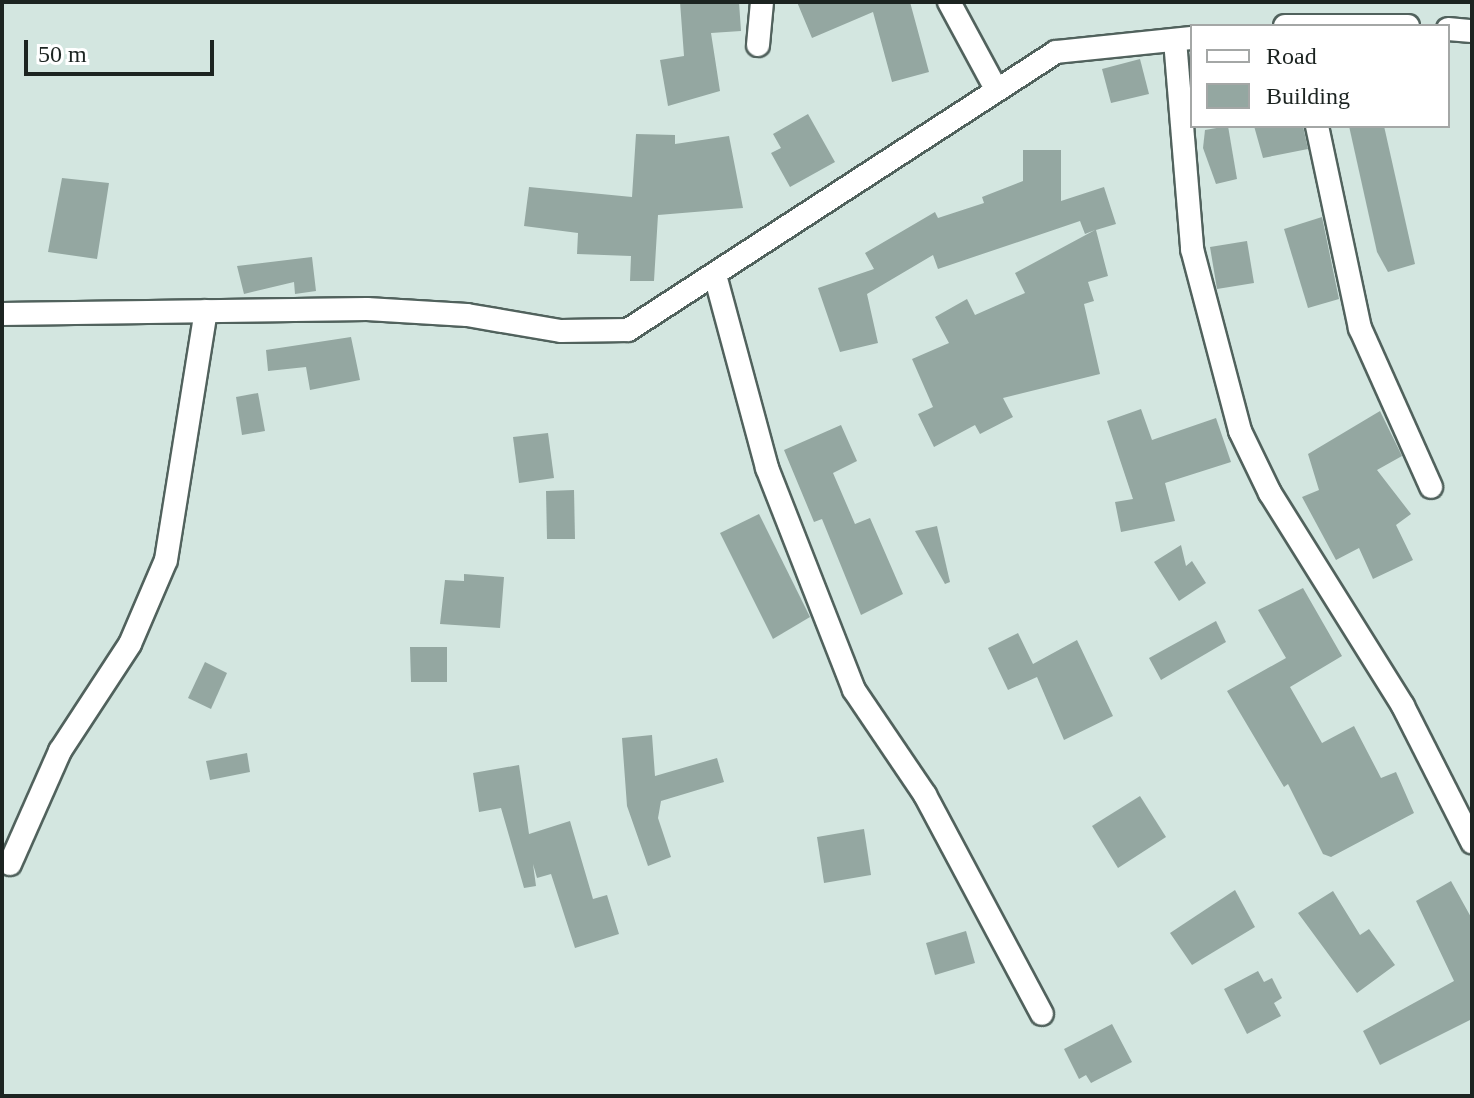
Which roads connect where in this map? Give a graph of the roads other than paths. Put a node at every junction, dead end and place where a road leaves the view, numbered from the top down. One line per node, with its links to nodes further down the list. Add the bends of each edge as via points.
1 (762, 2): 6 (street)
2 (949, 2): 7 (street)
3 (1450, 29): 4 (street)
4 (1472, 31)
5 (1184, 39): 7 (street, via 1056,52); 13 (street, via 1192,249 1240,431 1270,493 1403,706)
6 (758, 45)
7 (995, 87): 9 (street)
8 (1317, 128): 12 (street, via 1360,328)
9 (715, 275): 10 (street, via 628,330 561,331 467,315 367,309); 15 (street, via 767,468 854,690 925,795)
10 (206, 311): 11 (street); 14 (street, via 166,560 130,644 60,751)
11 (2, 314)
12 (1431, 487)
13 (1472, 842)
14 (10, 864)
15 (1042, 1014)

